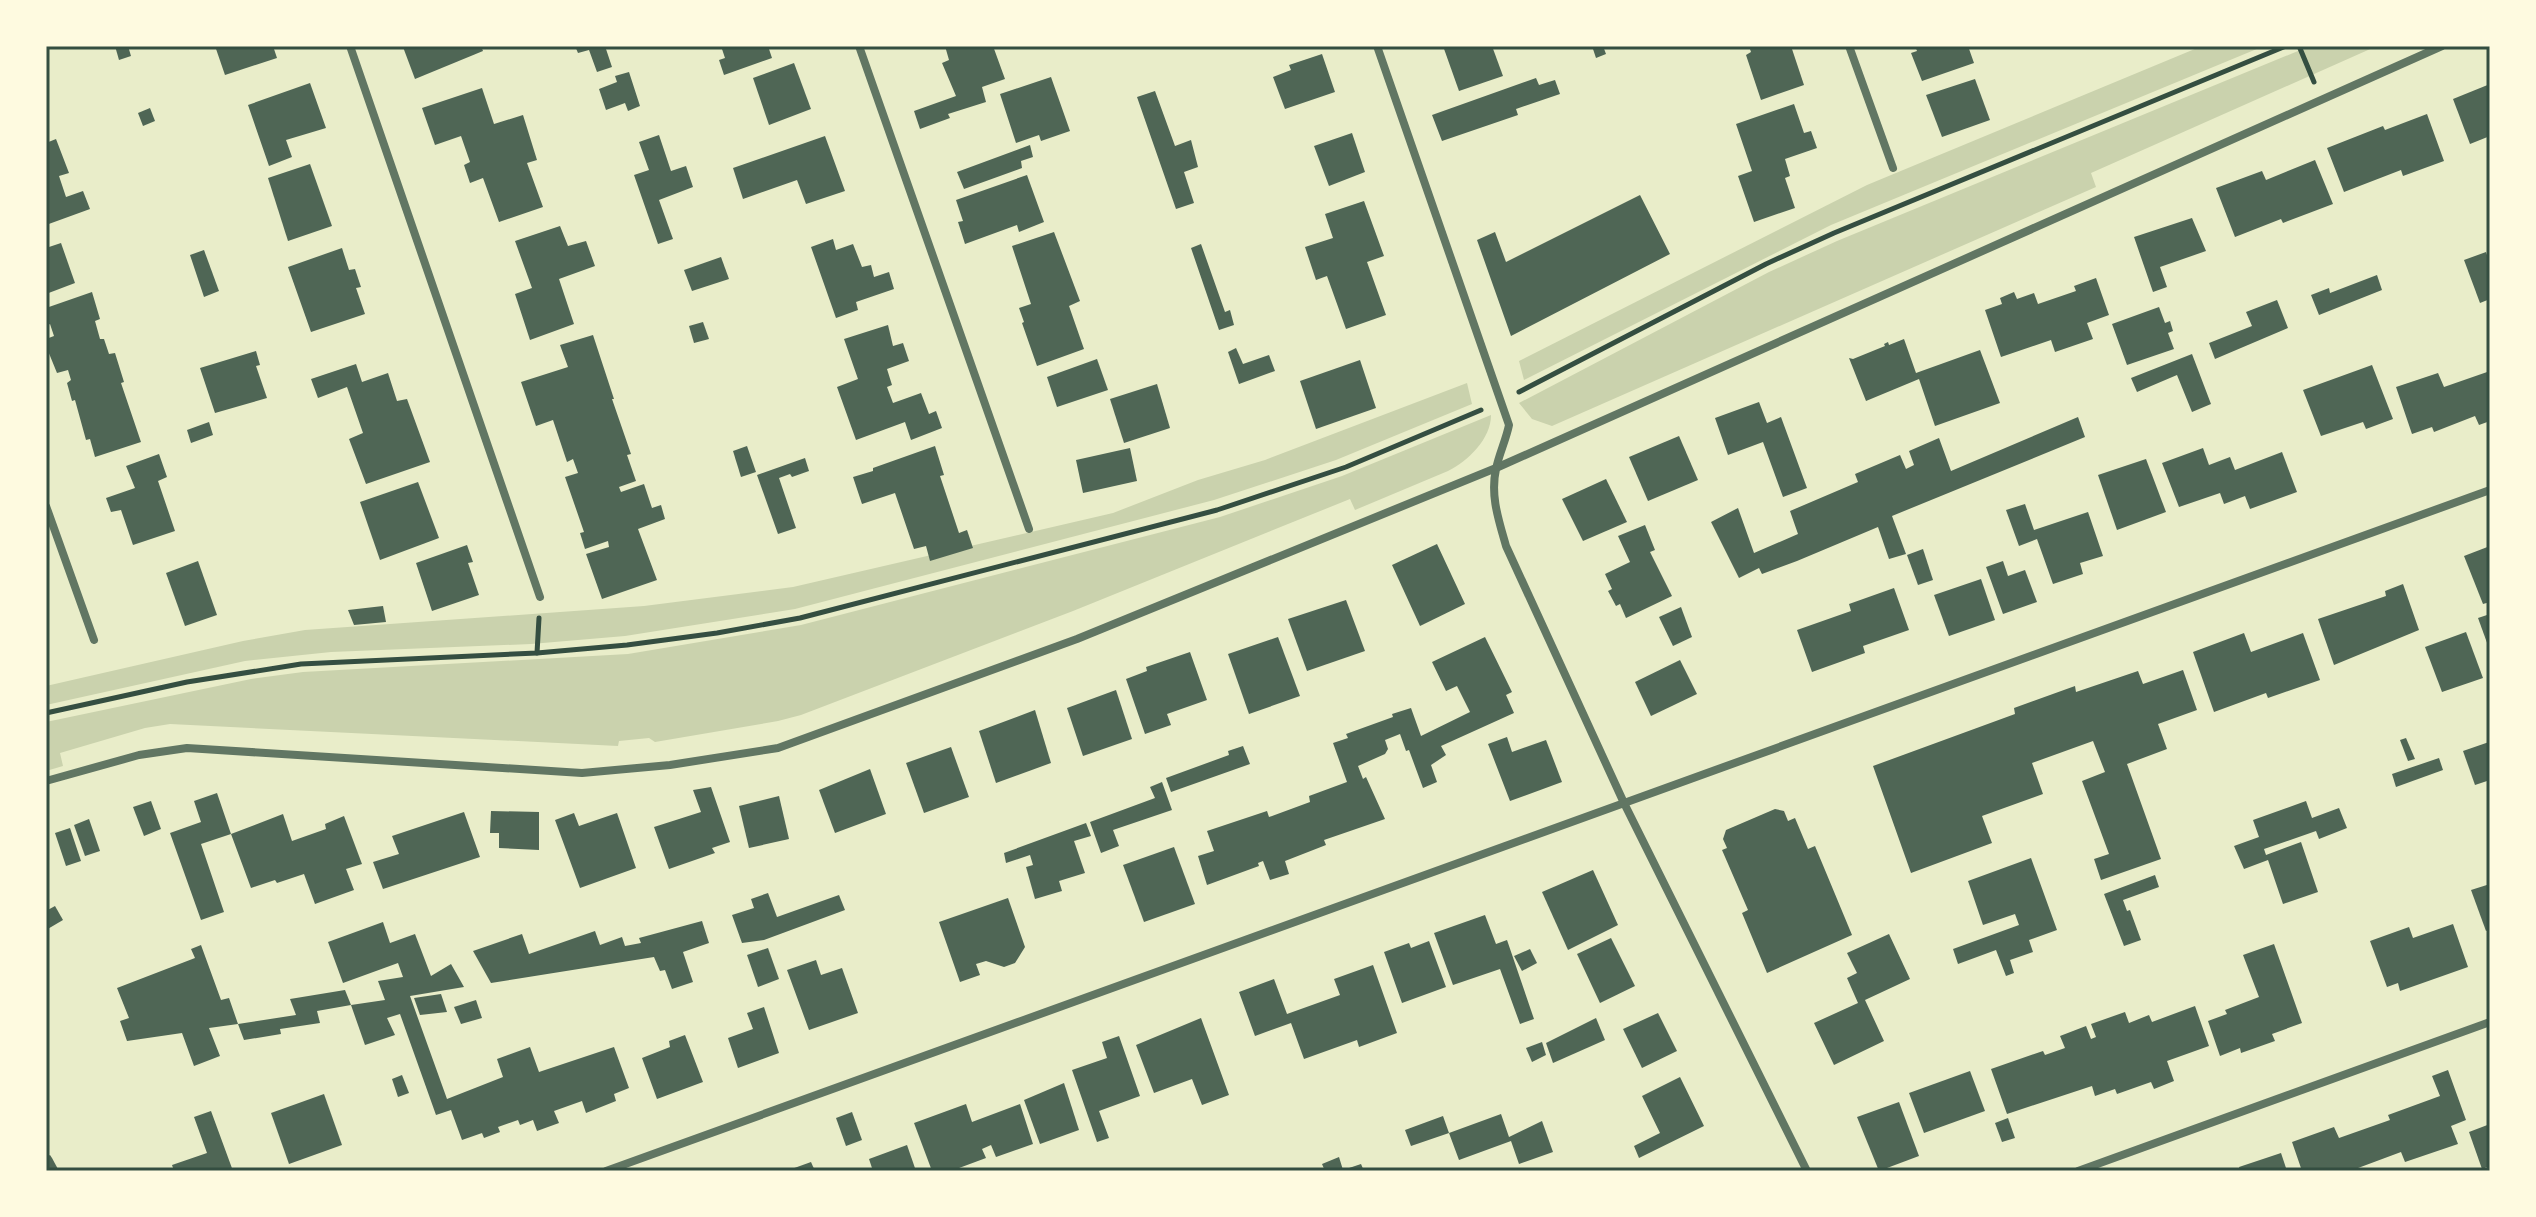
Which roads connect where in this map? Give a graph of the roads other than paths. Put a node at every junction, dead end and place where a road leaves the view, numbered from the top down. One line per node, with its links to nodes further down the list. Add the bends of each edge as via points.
1 (350, 46): 11 (street)
2 (859, 46): 10 (street)
3 (1377, 46): 7 (street, via 1509,425)
4 (1849, 46): 6 (street)
5 (2442, 46): 7 (street)
6 (1893, 168)
7 (1496, 468): 13 (street, via 1077,639 778,748 582,773 187,748 139,755); 14 (street, via 1494,502 1506,546)
8 (2490, 490): 14 (street)
9 (46, 506): 12 (street)
10 (1029, 529)
11 (540, 597)
12 (94, 640)
13 (46, 781)
14 (1624, 803): 16 (street); 17 (street)
15 (2490, 1022): 18 (street)
16 (606, 1171)
17 (1807, 1171)
18 (2078, 1171)

